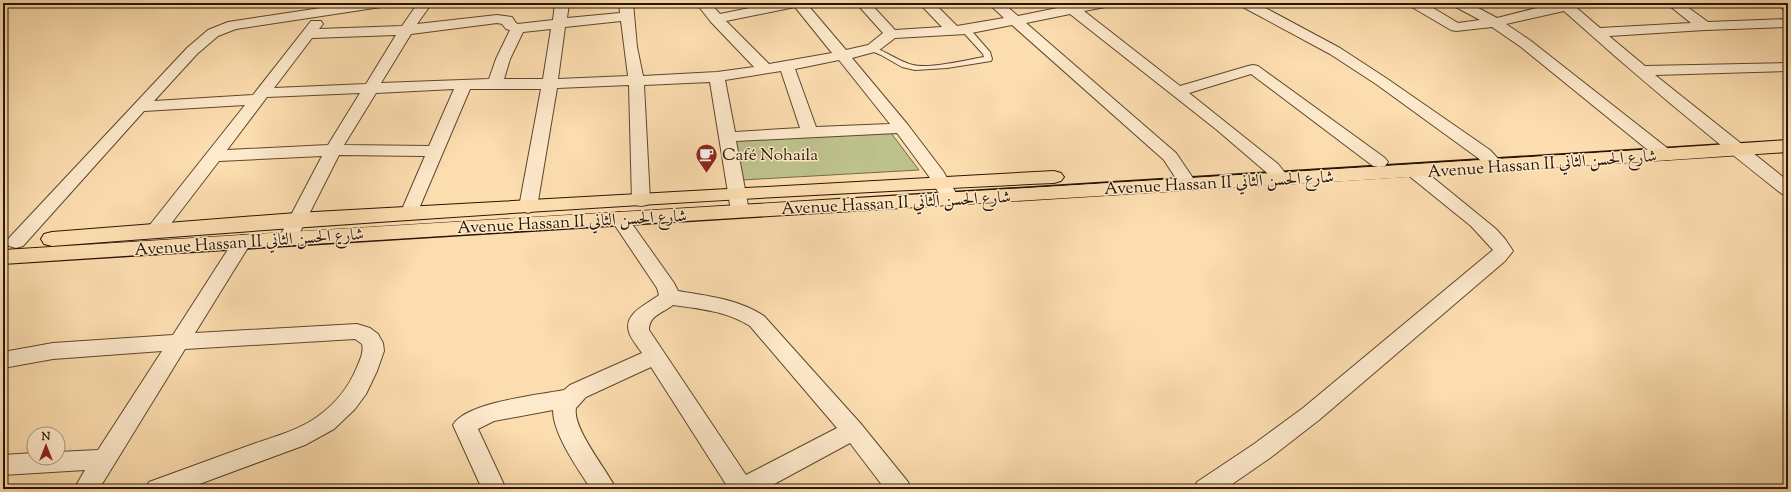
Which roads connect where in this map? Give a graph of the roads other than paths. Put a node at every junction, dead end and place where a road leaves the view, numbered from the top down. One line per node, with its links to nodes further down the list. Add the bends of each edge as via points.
1 (381, 3): 21 (street)
2 (425, 3): 31 (street)
3 (562, 3): 26 (street)
4 (703, 3): 23 (street)
5 (794, 3): 23 (street)
6 (799, 3): 36 (street)
7 (863, 3): 34 (street)
8 (926, 3): 30 (street)
9 (995, 3): 24 (street)
10 (1106, 3): 18 (street)
11 (1246, 3): 60 (street, via 1335,51)
12 (1415, 3): 25 (street, via 1456,28)
13 (1459, 3): 25 (street)
14 (1520, 3): 22 (street)
15 (1672, 3): 28 (street)
16 (1784, 3): 19 (street)
17 (1565, 5): 22 (street); 32 (street)
18 (1069, 6): 24 (street); 47 (street)
19 (1788, 6)
20 (627, 10): 26 (street); 42 (street)
21 (325, 12): 33 (street); 49 (street, via 233,25 218,30 192,51)
22 (1535, 12): 25 (street)
23 (716, 19): 39 (street)
24 (1015, 21): 30 (street); 64 (street, via 1170,157)
25 (1495, 23): 58 (street, via 1552,63)
26 (558, 24): 29 (street); 45 (street)
27 (1788, 24): 28 (street)
28 (1705, 26): 32 (street)
29 (518, 28): 31 (street, via 511,26 508,20 497,18); 43 (street)
30 (959, 29): 34 (street); 35 (lane, via 987,54 988,59 916,68)
31 (406, 30): 33 (street); 46 (street)
32 (1596, 33): 40 (street)
33 (308, 34): 48 (street)
34 (891, 34): 35 (street)
35 (871, 49): 36 (street)
36 (841, 56): 37 (street); 50 (street, via 888,108)
37 (787, 66): 39 (street); 51 (street)
38 (1788, 67): 40 (street)
39 (766, 70): 41 (street)
40 (1641, 71): 54 (street)
41 (716, 77): 42 (street); 53 (street)
42 (636, 81): 45 (street); 67 (street)
43 (495, 83): 44 (street); 45 (street)
44 (464, 84): 46 (street); 57 (street)
45 (550, 84): 69 (street)
46 (370, 87): 48 (street); 56 (street)
47 (1178, 91): 61 (street, via 1254,69); 63 (street)
48 (259, 96): 49 (street); 59 (street)
49 (140, 107): 75 (street)
50 (902, 128): 51 (street); 65 (street)
51 (810, 132): 53 (street)
52 (1788, 135): 54 (main road, Avenue Hassan II شارع الحسن الثاني)
53 (728, 137): 68 (street)
54 (1730, 144): 55 (main road, Avenue Hassan II شارع الحسن الثاني); 58 (main road, Avenue Hassan II شارع الحسن الثاني); 66 (street)
55 (1788, 146)
56 (333, 150): 57 (street); 59 (street); 72 (street)
57 (436, 150): 70 (street)
58 (1658, 150): 60 (main road, Avenue Hassan II شارع الحسن الثاني)
59 (213, 156): 73 (street)
60 (1489, 159): 61 (main road, Avenue Hassan II شارع الحسن الثاني); 62 (main road, Avenue Hassan II شارع الحسن الثاني)
61 (1379, 162): 63 (main road, Avenue Hassan II شارع الحسن الثاني)
62 (1414, 171): 63 (main road, Avenue Hassan II شارع الحسن الثاني); 90 (street, via 1482,226 1501,244 1503,251 1311,414)
63 (1276, 174): 64 (main road, Avenue Hassan II شارع الحسن الثاني)
64 (1184, 178): 65 (main road, Avenue Hassan II شارع الحسن الثاني)
65 (947, 190): 68 (main road, Avenue Hassan II شارع الحسن الثاني)
66 (1788, 190)
67 (641, 200): 68 (main road, Avenue Hassan II شارع الحسن الثاني); 69 (main road, Avenue Hassan II شارع الحسن الثاني)
68 (739, 203): 71 (main road, Avenue Hassan II شارع الحسن الثاني)
69 (528, 207): 70 (main road, Avenue Hassan II شارع الحسن الثاني)
70 (409, 214): 72 (main road, Avenue Hassan II شارع الحسن الثاني)
71 (620, 218): 72 (main road, Avenue Hassan II شارع الحسن الثاني); 76 (street, via 662,279)
72 (292, 229): 73 (main road, Avenue Hassan II شارع الحسن الثاني); 74 (main road, Avenue Hassan II شارع الحسن الثاني)
73 (156, 230): 75 (main road, Avenue Hassan II شارع الحسن الثاني)
74 (243, 241): 75 (main road, Avenue Hassan II شارع الحسن الثاني); 77 (street)
75 (7, 247)
76 (668, 297): 78 (street, via 665,302 642,316 639,322 639,331); 81 (street, via 722,304 748,314)
77 (179, 342): 79 (street, via 53,351); 82 (street); 85 (street, via 357,331 368,336 373,342 374,353 364,379 352,398 324,424 299,437)
78 (656, 356): 80 (street, via 578,391); 88 (street)
79 (3, 360)
80 (570, 398): 86 (street, via 489,413 465,425); 87 (street, via 564,413 570,430)
81 (853, 430): 88 (street); 89 (street)
82 (104, 459): 83 (street); 84 (street)
83 (3, 465)
84 (86, 489)
85 (158, 489)
86 (494, 489)
87 (604, 489)
88 (743, 489)
89 (899, 489)
90 (1206, 489)

